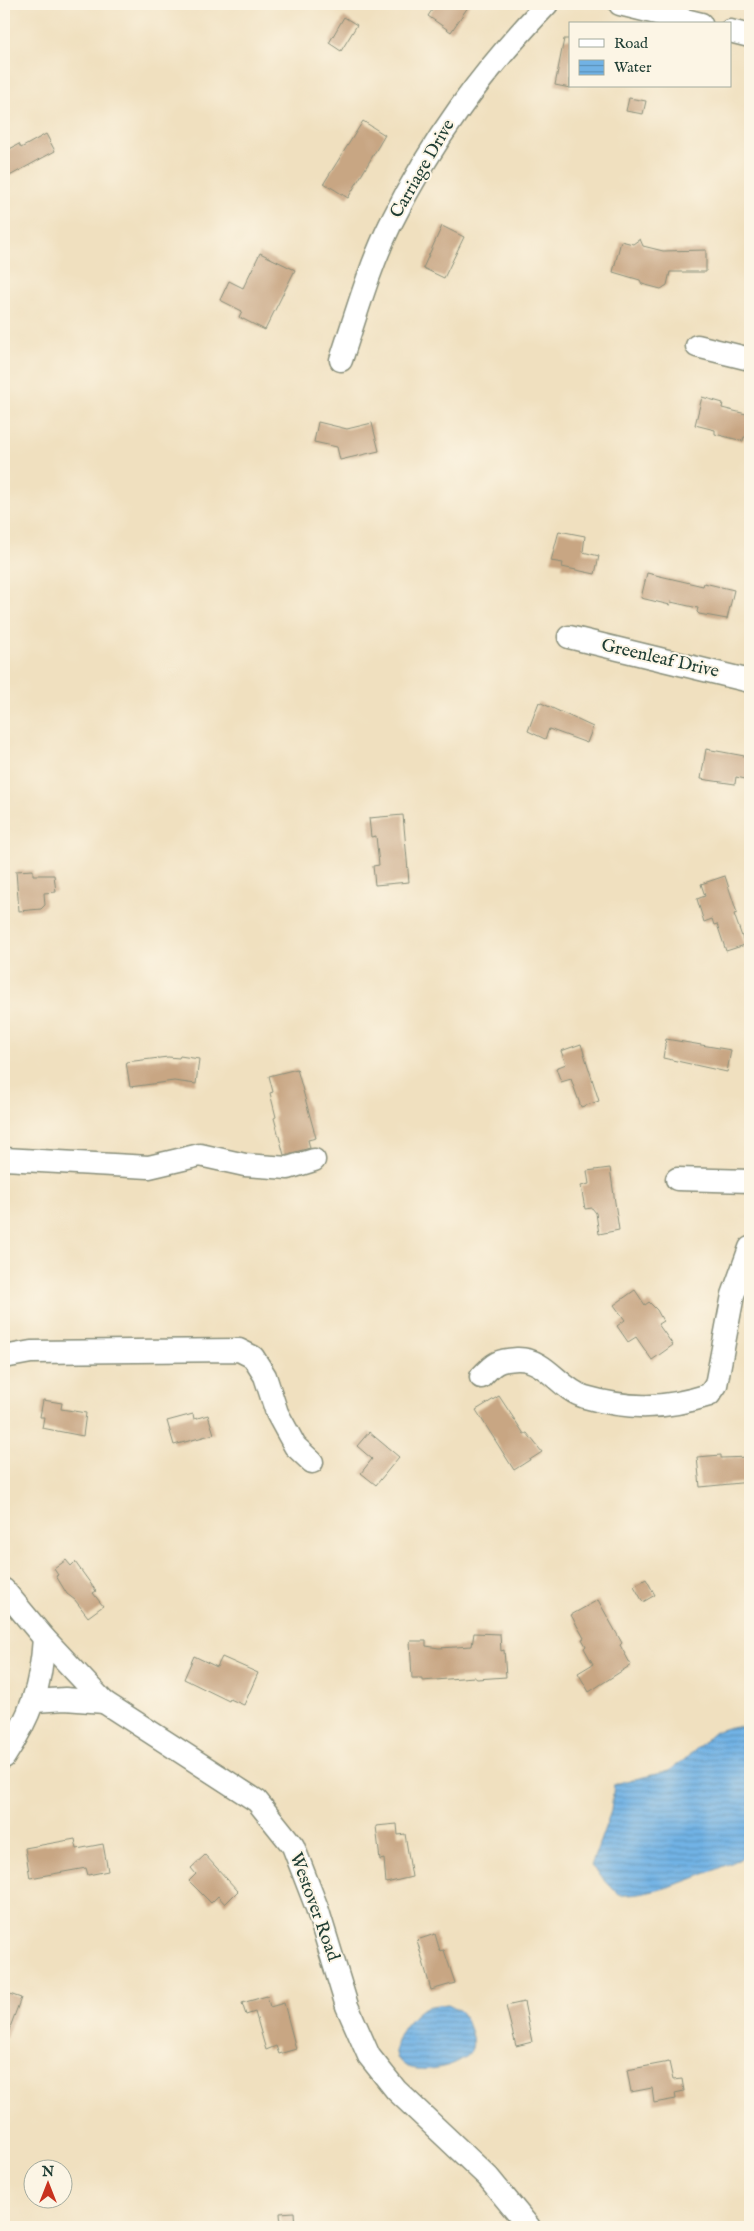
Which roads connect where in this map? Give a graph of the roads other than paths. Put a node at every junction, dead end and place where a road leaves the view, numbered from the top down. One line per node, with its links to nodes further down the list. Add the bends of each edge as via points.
1 (548, 4): 8 (street, Carriage Drive, via 479,79 421,168 380,247)
2 (620, 4): 3 (street)
3 (693, 22)
4 (732, 32): 5 (street)
5 (750, 36)
6 (697, 346): 7 (street)
7 (750, 359)
8 (341, 360)
9 (569, 637): 10 (street, Greenleaf Drive)
10 (750, 681)
11 (4, 1159): 12 (street, via 149,1167 200,1155 245,1165 288,1168)
12 (314, 1160)
13 (677, 1179): 14 (street)
14 (750, 1181)
15 (750, 1248): 17 (street, via 733,1295 716,1385 709,1394 654,1407 621,1406 582,1396 538,1362 524,1359 494,1362)
16 (4, 1357): 18 (street, via 31,1352 239,1350 253,1357 265,1376 277,1413 295,1446)
17 (481, 1377)
18 (312, 1462)
19 (4, 1590): 20 (street, Westover Road)
20 (44, 1638): 21 (street, via 42,1671); 22 (street, Westover Road)
21 (35, 1701): 22 (street); 23 (street)
22 (104, 1702): 24 (street, Westover Road, via 257,1801 293,1846 317,1908 348,2006 369,2056 396,2090 488,2177)
23 (4, 1758)
24 (529, 2227)

